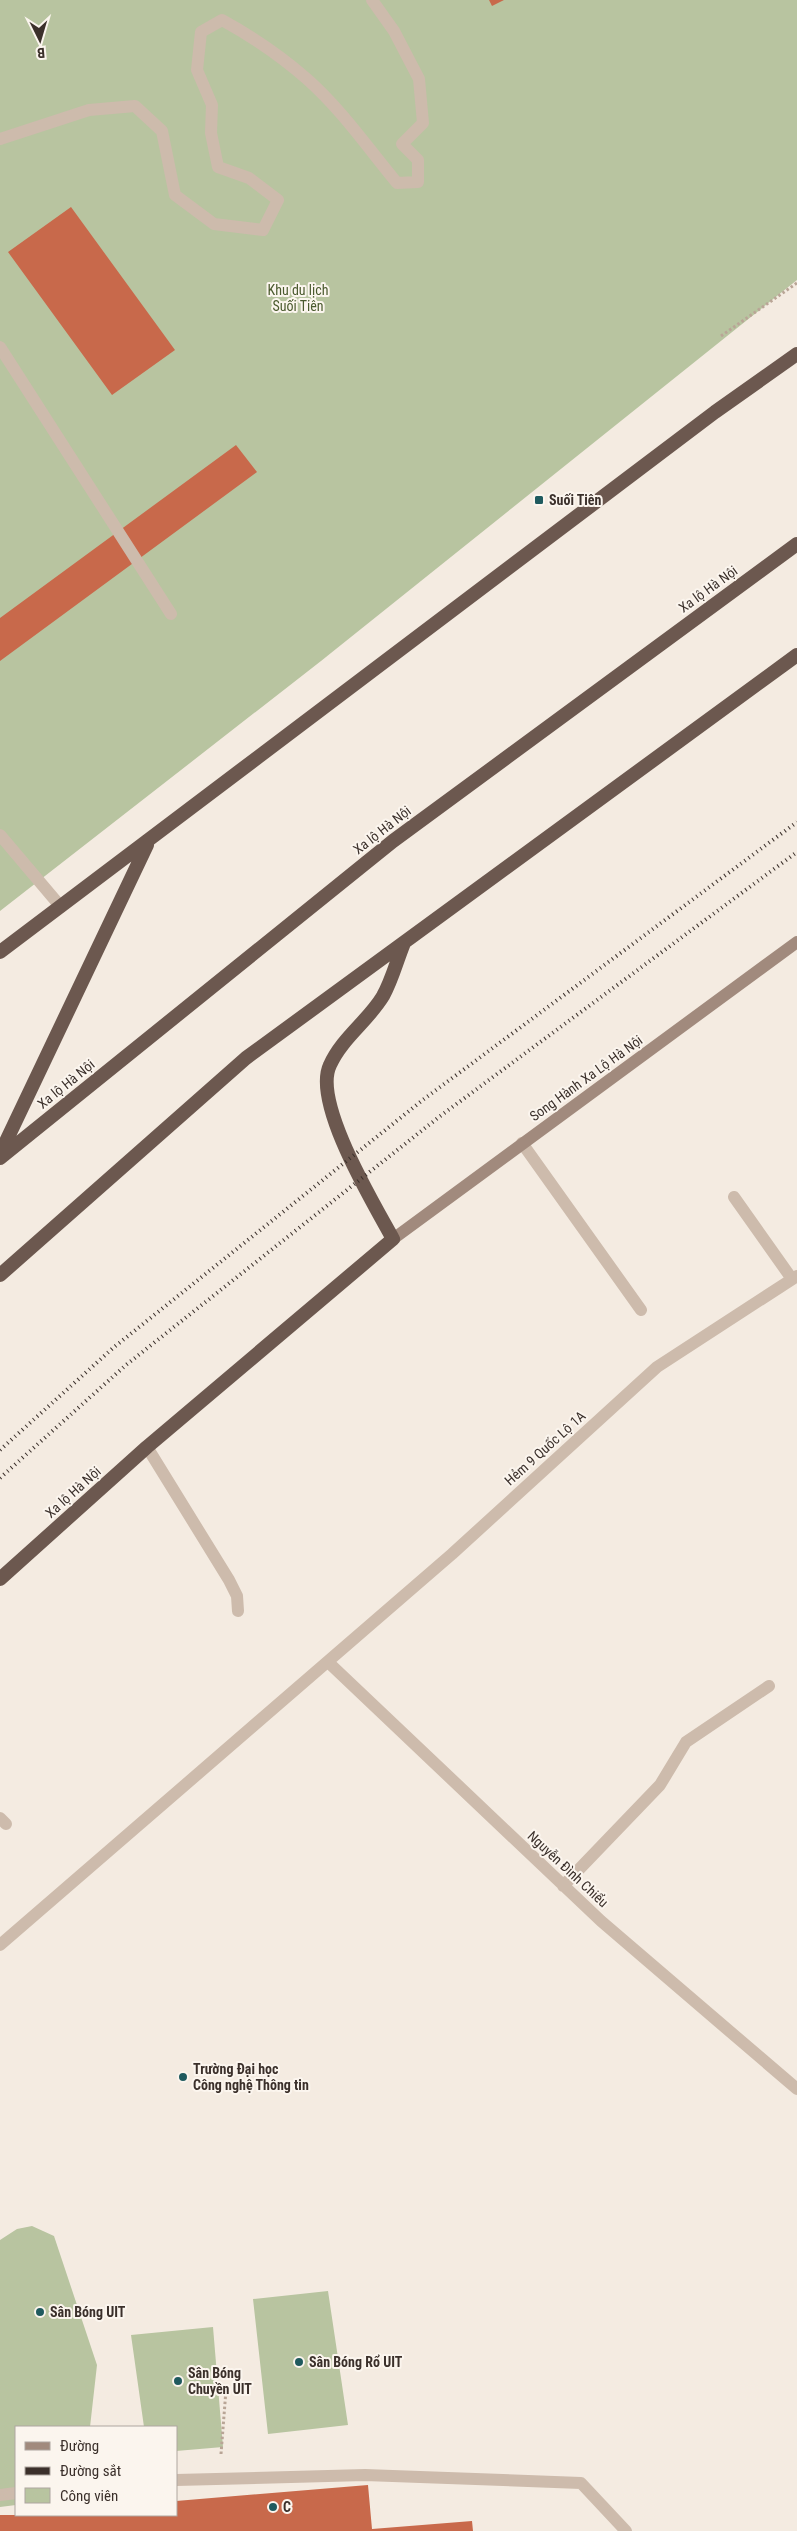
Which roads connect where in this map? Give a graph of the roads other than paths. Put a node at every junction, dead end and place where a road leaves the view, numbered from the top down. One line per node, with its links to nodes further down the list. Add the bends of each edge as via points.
1 (372, 0): 2 (street, via 394,31 419,79 423,123 402,144 418,160 418,182 397,183 356,131 308,80 259,41 222,20 200,32 197,70 212,105 211,133 218,167 249,178 278,200 263,230 214,224 175,194 162,131 135,106 89,110)
2 (0, 139)
3 (0, 347): 6 (street)
4 (797, 354): 9 (highway)
5 (797, 544): 16 (highway, Xa lộ Hà Nội, via 393,841)
6 (171, 614)
7 (797, 655): 11 (highway)
8 (0, 835): 10 (street)
9 (148, 842): 10 (highway); 15 (highway)
10 (61, 907): 13 (highway)
11 (405, 942): 18 (highway, via 382,996 337,1051 329,1066 325,1086 347,1155); 19 (highway, via 246,1058)
12 (797, 942): 14 (main road, Song Hành Xa Lộ Hà Nội)
13 (0, 952)
14 (522, 1143): 18 (main road, Song Hành Xa Lộ Hà Nội); 21 (street)
15 (0, 1154)
16 (0, 1158)
17 (734, 1197): 20 (street)
18 (394, 1239): 22 (highway, Xa lộ Hà Nội)
19 (0, 1274)
20 (795, 1277): 25 (street, Hẻm 9 Quốc Lộ 1A, via 657,1367)
21 (641, 1310)
22 (147, 1447): 23 (highway, Xa lộ Hà Nội); 24 (street, via 238,1596)
23 (0, 1579)
24 (238, 1611)
25 (328, 1662): 27 (street, Nguyễn Đình Chiểu); 28 (street, Hẻm 9 Quốc Lộ 1A)
26 (769, 1686): 27 (street, via 686,1742 660,1785)
27 (563, 1886): 29 (street, Nguyễn Đình Chiểu)
28 (0, 1946)
29 (797, 2089)
30 (178, 2480): 33 (street, via 365,2475 581,2483)
31 (15, 2493): 32 (street)
32 (0, 2495)
33 (626, 2531)

